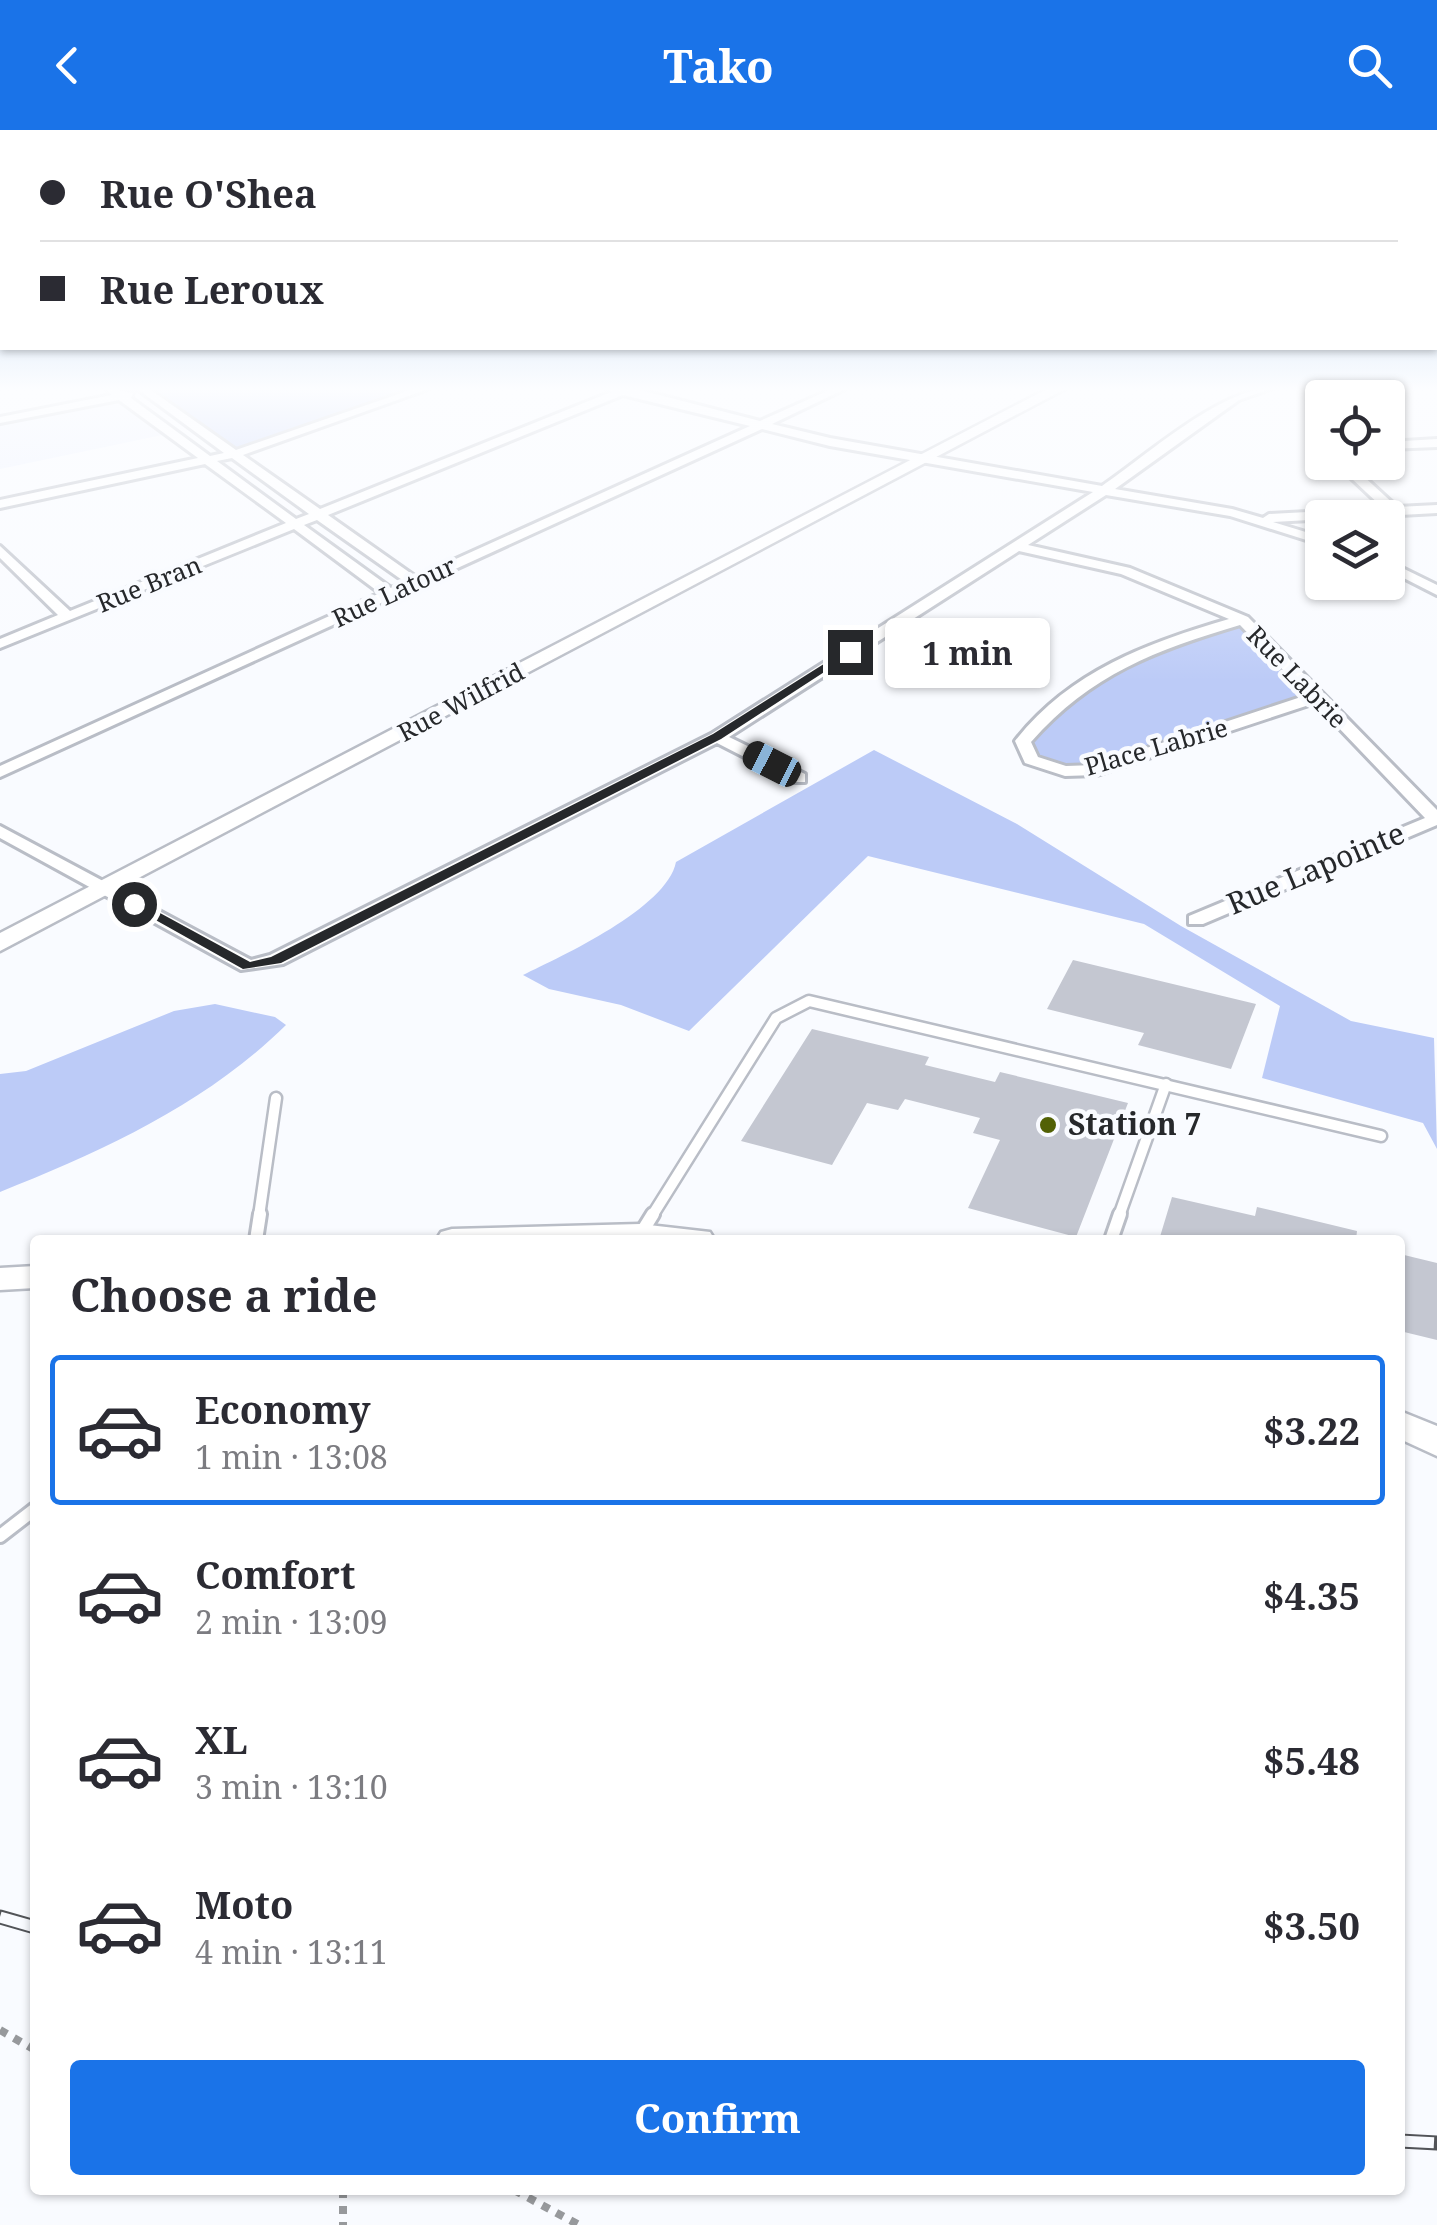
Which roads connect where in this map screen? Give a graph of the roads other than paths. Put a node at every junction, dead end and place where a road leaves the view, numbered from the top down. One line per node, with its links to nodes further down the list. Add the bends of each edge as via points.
1 (86, 486): 10 (street)
2 (244, 486): 16 (street)
3 (280, 486): 13 (street)
4 (391, 486): 13 (street, Rue Bran)
5 (627, 486): 21 (street, Rue Latour)
6 (872, 486): 33 (street, Rue Wilfrid)
7 (1079, 486): 9 (street)
8 (1111, 486): 9 (street)
9 (1105, 490): 15 (street); 18 (street)
10 (0, 504)
11 (1437, 509): 12 (street)
12 (1405, 510)
13 (322, 515): 16 (street, Rue Bran); 21 (street)
14 (1305, 516): 15 (street)
15 (1255, 519): 17 (street)
16 (298, 525): 23 (street); 24 (street, Rue Bran)
17 (1305, 535)
18 (1015, 546): 25 (street, Rue Labrie, via 1125,571); 28 (street)
19 (0, 550): 24 (street)
20 (1405, 574): 22 (street)
21 (414, 583): 23 (street, Rue Latour)
22 (1437, 591)
23 (390, 594): 29 (street, Rue Latour)
24 (67, 616): 26 (street, Rue Bran)
25 (1244, 620): 27 (street, Rue Labrie); 27 (street, Place Labrie, via 1143,649 1085,680 1023,742 1030,760 1064,771 1097,770)
26 (0, 644)
27 (1317, 698): 31 (street, Rue Labrie)
28 (717, 737): 30 (street); 33 (street, via 276,960 248,966)
29 (0, 772)
30 (799, 778)
31 (1436, 819): 34 (street, Rue Lapointe)
32 (0, 831): 33 (street)
33 (105, 888): 35 (street, Rue Wilfrid)
34 (1196, 920)
35 (0, 943)
36 (1166, 1084): 38 (lane); 40 (lane, via 810,1001 776,1018); 41 (lane)
37 (276, 1098): 39 (lane)
38 (1381, 1136)
39 (257, 1235)
40 (641, 1235)
41 (1113, 1235)
42 (30, 1277): 43 (street)
43 (0, 1278)
44 (1405, 1426): 45 (street)
45 (1437, 1442)
46 (30, 1513): 47 (lane)
47 (0, 1536)

